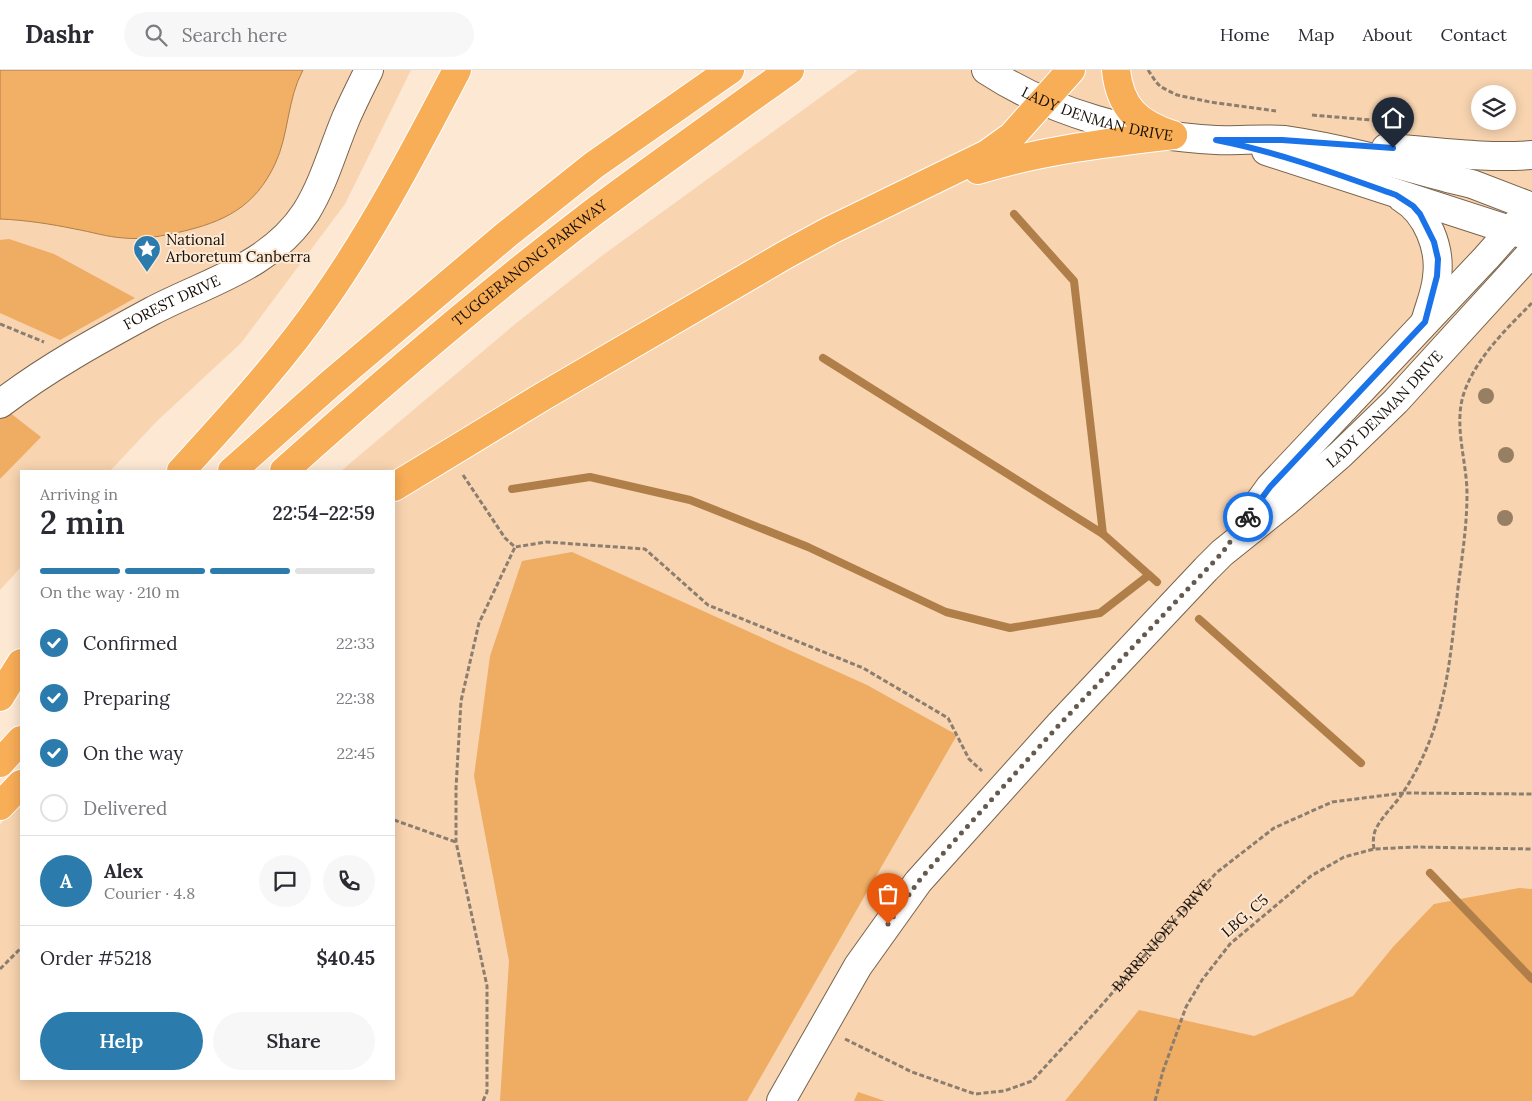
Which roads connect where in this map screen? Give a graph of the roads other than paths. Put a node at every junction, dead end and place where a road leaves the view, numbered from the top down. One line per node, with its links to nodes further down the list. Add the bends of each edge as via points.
1 (369, 70): 19 (street, FOREST DRIVE, via 305,212 270,251 236,272 154,311 75,355)
2 (457, 70): 20 (highway, via 406,167 324,300 251,394)
3 (730, 70): 21 (highway, via 594,165 506,235)
4 (790, 70): 22 (highway, TUGGERANONG PARKWAY, via 591,215 502,285)
5 (986, 70): 8 (street, LADY DENMAN DRIVE)
6 (1071, 70): 8 (highway)
7 (1116, 70): 9 (highway, via 1125,102 1134,115 1147,126)
8 (1045, 101): 9 (street, LADY DENMAN DRIVE, via 1107,122); 13 (highway, via 1000,146)
9 (1173, 136): 10 (street, LADY DENMAN DRIVE); 13 (highway, via 1091,145 1010,160)
10 (1216, 140): 11 (street, LADY DENMAN DRIVE); 14 (street, LADY DENMAN DRIVE, via 1252,147)
11 (1282, 140): 12 (street, via 1464,155); 15 (street, LADY DENMAN DRIVE, via 1416,169 1472,184)
12 (1532, 155)
13 (910, 193): 23 (highway, via 785,255)
14 (1396, 195): 16 (street, LADY DENMAN DRIVE); 18 (street, via 1420,214 1434,242 1438,259)
15 (1532, 206): 16 (street, LADY DENMAN DRIVE)
16 (1521, 234): 18 (street, LADY DENMAN DRIVE)
17 (1532, 252): 24 (street, LADY DENMAN DRIVE, via 1396,401 1294,495)
18 (1425, 322): 24 (street, LADY DENMAN DRIVE, via 1270,487)
19 (0, 404)
20 (182, 470)
21 (233, 470)
22 (285, 470)
23 (395, 486)
24 (1222, 553): 33 (street, LADY DENMAN DRIVE, via 1000,789 918,882 858,966)
25 (20, 665): 27 (highway)
26 (20, 682): 28 (highway)
27 (0, 696)
28 (0, 704)
29 (20, 741): 30 (highway)
30 (0, 764)
31 (20, 785): 32 (highway)
32 (0, 806)
33 (781, 1101)

